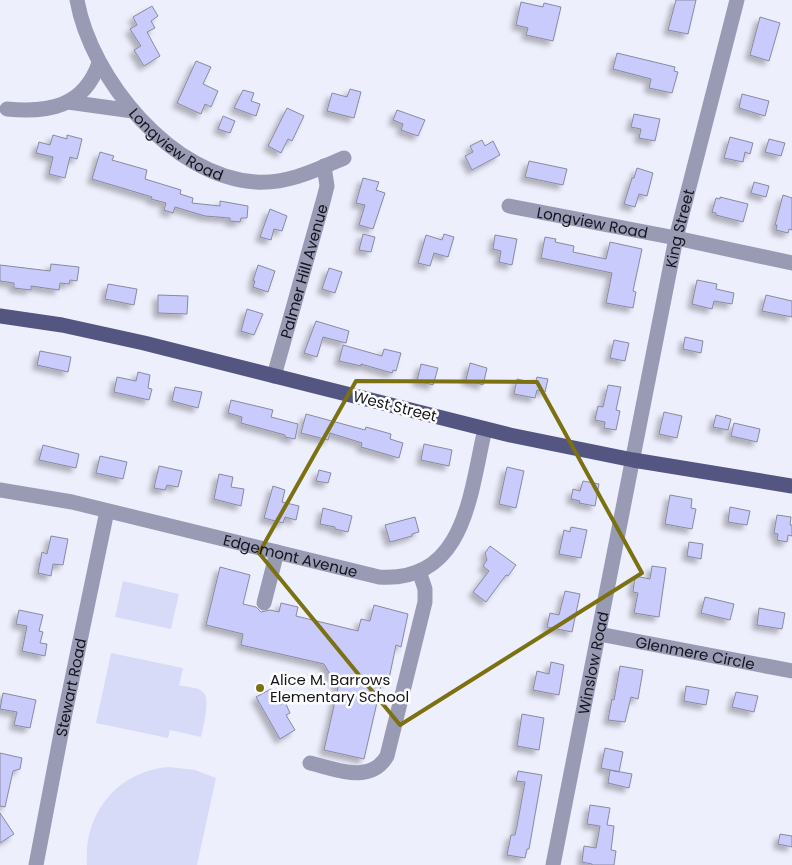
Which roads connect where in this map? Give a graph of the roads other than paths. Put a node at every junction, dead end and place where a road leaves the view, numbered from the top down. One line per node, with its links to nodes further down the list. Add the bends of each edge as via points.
1 (77, 0): 3 (street, Longview Road)
2 (736, 0): 10 (street, King Street)
3 (99, 63): 4 (street, via 88,87); 6 (street, Longview Road)
4 (68, 102): 5 (street, via 44,109); 6 (street)
5 (7, 109)
6 (133, 111): 8 (street, Longview Road, via 183,155 228,176 270,182)
7 (344, 158): 8 (street, Longview Road)
8 (324, 166): 13 (street, Palmer Hill Avenue, via 327,186)
9 (509, 206): 10 (street, Longview Road)
10 (676, 238): 11 (street, Longview Road); 15 (street, King Street)
11 (792, 262)
12 (0, 316): 13 (main road, West Street, via 62,325)
13 (274, 376): 14 (main road, West Street)
14 (485, 428): 15 (main road, West Street); 20 (street, Edgemont Avenue, via 461,527 444,554)
15 (634, 460): 16 (main road, West Street); 22 (street, Winslow Road)
16 (792, 486)
17 (0, 490): 18 (street, Edgemont Avenue)
18 (108, 511): 19 (street, Edgemont Avenue); 25 (street, Stewart Road)
19 (277, 552): 20 (street, Edgemont Avenue, via 378,577 400,577); 21 (street)
20 (419, 571): 24 (street, via 425,602 387,756 375,770 364,774)
21 (264, 603)
22 (599, 634): 23 (street, Glenmere Circle); 26 (street, Winslow Road)
23 (792, 671)
24 (310, 763)
25 (36, 865)
26 (553, 865)

